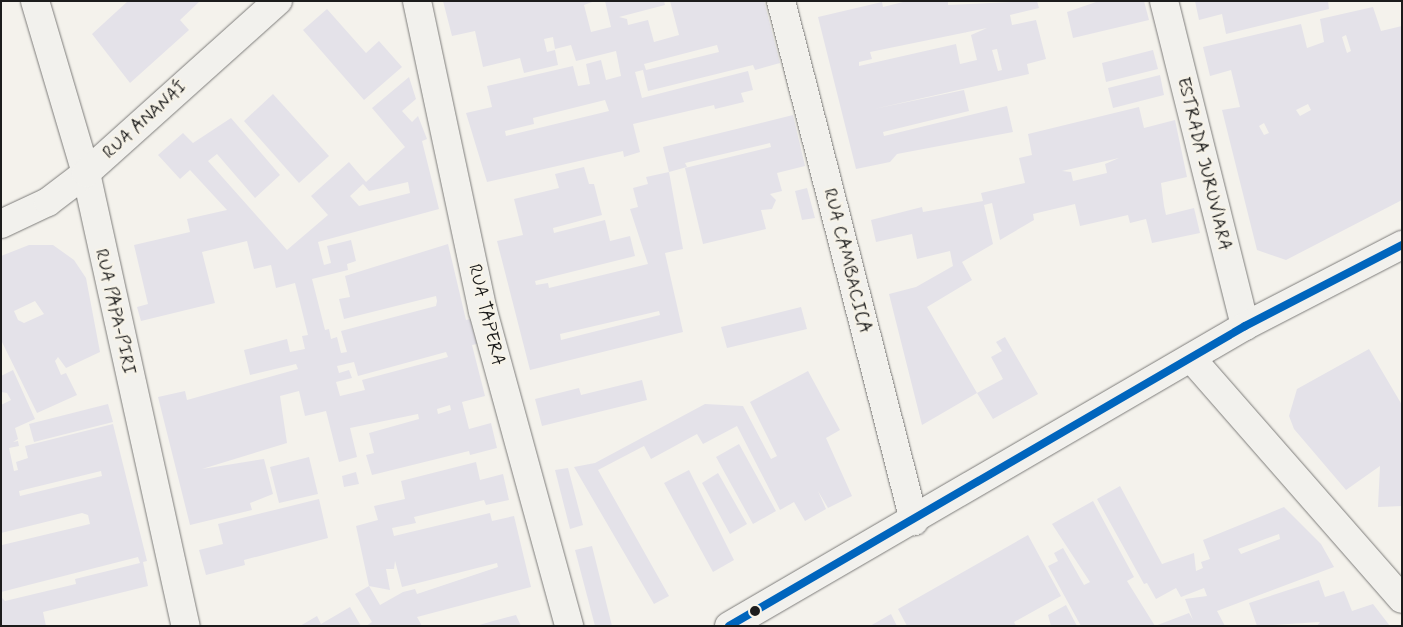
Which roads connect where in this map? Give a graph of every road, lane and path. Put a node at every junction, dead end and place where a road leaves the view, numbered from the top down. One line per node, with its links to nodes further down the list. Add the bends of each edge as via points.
1 (35, 1): 6 (street, RUA PAPA-PIRI)
2 (278, 1): 6 (street, RUA ANANAÍ)
3 (417, 1): 14 (street, RUA TAPERA, via 483,311)
4 (781, 1): 11 (street, RUA CAMBACICA)
5 (1164, 1): 9 (street, ESTRADA JURUVIARA)
6 (86, 173): 7 (street, RUA ANANAÍ, via 48,202); 13 (street, RUA PAPA-PIRI)
7 (1, 224)
8 (1402, 245): 9 (street)
9 (1244, 326): 10 (street)
10 (1191, 358): 11 (street); 12 (street)
11 (914, 521): 15 (street)
12 (1398, 590)
13 (186, 626)
14 (569, 626)
15 (729, 626)

